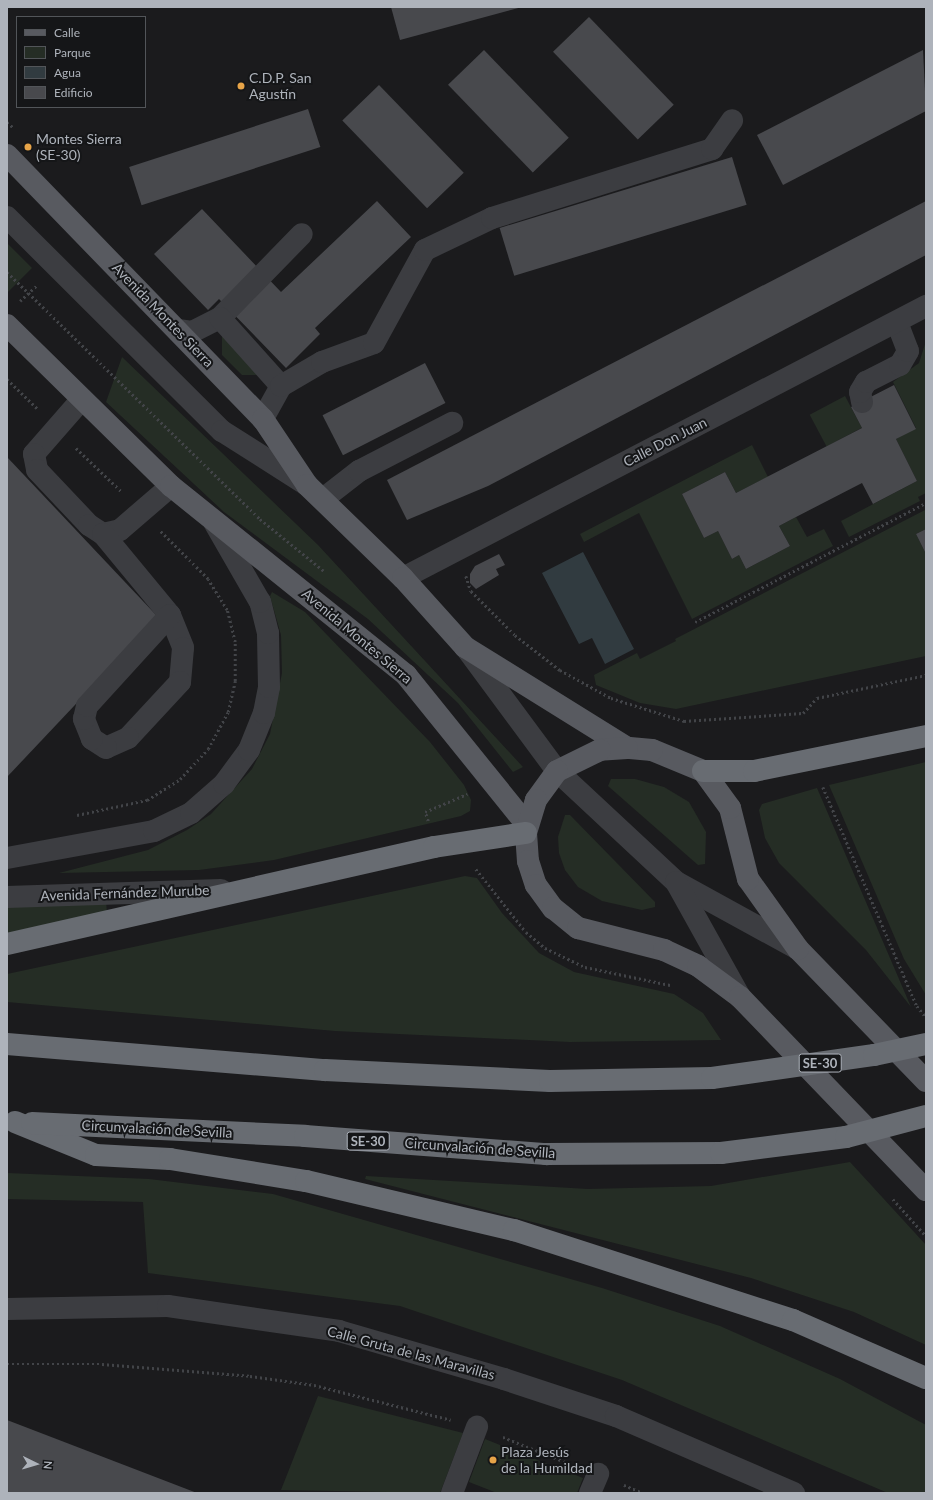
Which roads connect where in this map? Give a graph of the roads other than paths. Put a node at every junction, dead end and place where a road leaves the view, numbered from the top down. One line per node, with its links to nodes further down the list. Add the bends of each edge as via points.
1 (732, 120): 10 (street, via 712,149 492,218 425,250 374,343 322,362)
2 (7, 155): 9 (main road, Avenida Montes Sierra)
3 (7, 217): 15 (street, Avenida Montes Sierra, via 222,431)
4 (302, 234): 6 (street)
5 (926, 306): 7 (street, Calle Don Juan)
6 (220, 318): 9 (street, via 192,332); 10 (street)
7 (897, 322): 12 (street, via 908,351 900,365 866,382 860,392); 20 (street, Calle Don Juan)
8 (7, 325): 11 (main road, Avenida Montes Sierra)
9 (178, 330): 13 (main road, Avenida Montes Sierra)
10 (281, 386): 13 (street)
11 (82, 399): 16 (main road, Avenida Montes Sierra); 19 (street, via 34,454 37,470 89,525)
12 (862, 402)
13 (263, 419): 15 (main road, Avenida Montes Sierra)
14 (452, 423): 17 (street, via 359,471)
15 (307, 485): 17 (main road, Avenida Montes Sierra)
16 (170, 486): 18 (main road, Avenida Montes Sierra); 19 (street, via 120,530)
17 (323, 499): 20 (main road, Avenida Montes Sierra)
18 (214, 522): 27 (main road, Avenida Montes Sierra, via 406,675); 28 (street, Avenida Montes Sierra, via 260,602 268,633 271,663 264,713 250,750 224,784 191,813 154,831)
19 (103, 534): 21 (street)
20 (403, 578): 22 (main road, Avenida Montes Sierra)
21 (170, 615): 21 (street, via 87,706 84,719 92,739 106,748 128,738 180,682 182,648)
22 (465, 647): 24 (main road, Avenida Montes Sierra); 25 (street, Avenida Montes Sierra)
23 (926, 736): 26 (highway, via 754,771)
24 (626, 748): 25 (main road, via 600,750); 26 (main road, via 652,750)
25 (557, 771): 27 (main road, via 536,800); 29 (street, Avenida Montes Sierra)
26 (703, 771): 33 (main road, via 730,808 748,879)
27 (526, 829): 30 (highway, via 434,846); 34 (main road, via 528,861 536,885 553,908 578,928 664,950 698,966)
28 (7, 858)
29 (676, 882): 33 (street); 34 (street)
30 (242, 889): 31 (street, Avenida Fernández Murube); 32 (highway)
31 (7, 898)
32 (7, 944)
33 (798, 949): 37 (main road)
34 (740, 997): 40 (main road)
35 (7, 1044): 36 (highway, SE-30, bridge, via 325,1070 550,1081 712,1078 874,1055)
36 (926, 1044)
37 (926, 1081)
38 (926, 1116): 39 (highway, Circunvalación de Sevilla / SE-30, bridge, via 846,1137 721,1153 546,1154 305,1136)
39 (11, 1122): 42 (highway, via 96,1155 170,1159 306,1181 514,1230 793,1320)
40 (926, 1190)
41 (7, 1309): 45 (street, Calle Gruta de las Maravillas, via 168,1306 339,1331 504,1379 616,1416)
42 (926, 1378)
43 (477, 1427): 44 (street)
44 (452, 1493)
45 (794, 1493)

